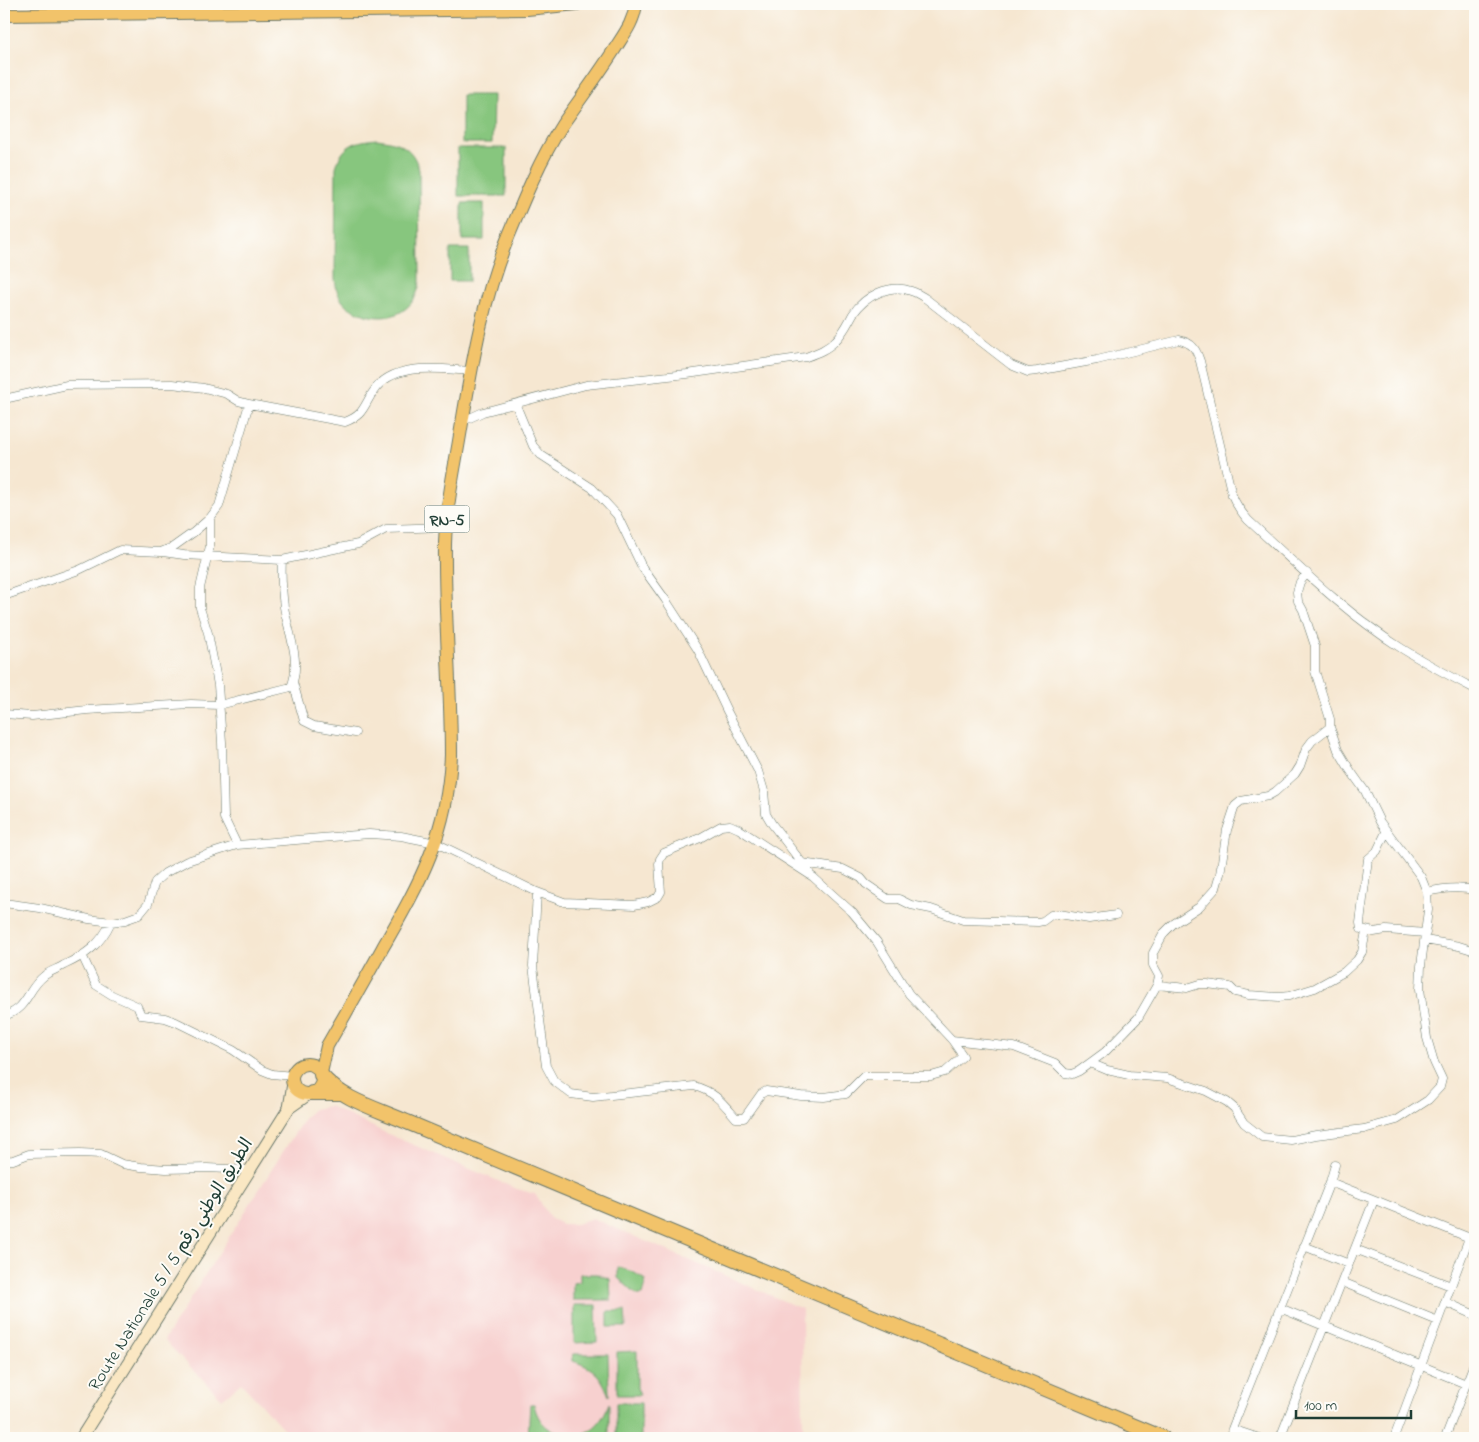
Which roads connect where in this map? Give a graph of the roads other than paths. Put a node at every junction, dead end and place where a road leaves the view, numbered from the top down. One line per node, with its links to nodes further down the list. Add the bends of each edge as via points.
1 (577, 4): 3 (main road)
2 (636, 4): 7 (main road, RN-5, via 633,19 562,125 526,195 491,284)
3 (544, 6): 4 (main road)
4 (392, 7): 5 (main road)
5 (262, 8): 6 (main road)
6 (4, 15)
7 (471, 371): 9 (street, via 427,369 394,374 380,382 356,418 345,422); 11 (main road, RN-5)
8 (4, 399): 9 (street, via 67,385 172,384 204,388)
9 (250, 404): 12 (street, via 223,496)
10 (516, 405): 11 (street, via 483,412); 17 (street, via 586,384 806,357 836,341 854,313 874,294 898,289 925,298 1011,366 1028,372 1180,340 1196,348 1236,506); 28 (street, via 541,455 592,488 617,515 642,567 698,650 758,771 766,814)
11 (462, 421): 13 (main road, RN-5)
12 (210, 518): 14 (street, via 173,547); 15 (street)
13 (446, 527): 16 (street, via 394,528 378,532 358,544); 26 (main road, RN-5, via 452,755 447,799)
14 (161, 552): 15 (street); 18 (street, via 120,550 79,570)
15 (208, 556): 16 (street); 21 (street, via 200,588 200,608 218,684)
16 (282, 560): 19 (street, via 284,606 293,643)
17 (1307, 573): 20 (street, via 1361,620 1401,648); 23 (street, via 1300,582 1298,601 1315,646 1315,671)
18 (4, 596)
19 (293, 682): 21 (street, via 291,687); 24 (street, via 304,721 314,726)
20 (1475, 689)
21 (218, 705): 22 (street, via 87,710 32,716); 27 (street, via 224,818)
22 (4, 714)
23 (1330, 727): 25 (street, via 1342,756); 40 (street, via 1312,741 1295,774 1274,792 1240,801 1235,806 1216,888 1199,907 1164,933 1153,954)
24 (355, 732)
25 (1386, 832): 32 (street, via 1421,877); 36 (street, via 1377,851 1368,859 1360,923 1361,929)
26 (436, 843): 27 (street, via 369,834); 31 (street); 43 (main road, RN-5, via 413,895)
27 (237, 845): 35 (street, via 187,861 165,873 155,882 148,904 139,915)
28 (802, 863): 29 (street); 34 (street, via 843,869 888,899 899,899 963,920 1038,922 1059,914 1089,919)
29 (813, 877): 31 (street, via 730,825 721,826 662,856 659,864 661,892 648,902 634,905 582,904 564,902); 42 (street, via 852,912 877,942 909,994)
30 (1475, 890): 32 (street, via 1453,888)
31 (537, 892): 42 (street, via 533,966 546,1066 554,1081 571,1094 593,1097 694,1086 707,1089 736,1118 744,1118 766,1091 824,1097 846,1094 864,1076 931,1076 945,1072 963,1056)
32 (1427, 892): 37 (street)
33 (4, 903): 35 (street)
34 (1116, 915)
35 (111, 922): 39 (street, via 101,940)
36 (1366, 931): 37 (street, via 1386,930); 40 (street, via 1362,952 1344,972 1315,988 1289,996 1249,995 1235,992 1230,987 1208,984 1187,988)
37 (1425, 936): 38 (street); 44 (street, via 1420,989 1427,1038 1442,1079 1435,1094 1398,1120 1364,1129 1291,1140 1262,1137 1217,1095 1167,1078 1129,1075)
38 (1475, 951)
39 (82, 955): 41 (street, via 45,975 20,1008); 47 (street, via 96,985 136,1006 141,1015 176,1022 233,1050 262,1070)
40 (1157, 984): 44 (street, via 1138,1018)
41 (4, 1016)
42 (952, 1040): 44 (street, via 1014,1048 1054,1063 1065,1073 1072,1074)
43 (327, 1046): 45 (main road, RN-5); 46 (main road, RN-5)
44 (1090, 1063)
45 (302, 1065): 46 (main road, via 313,1066); 47 (main road, via 296,1070)
46 (321, 1074): 48 (main road, via 321,1084); 49 (highway)
47 (293, 1080): 48 (main road, via 299,1091); 50 (main road)
48 (311, 1093): 49 (highway); 50 (main road)
49 (341, 1093): 71 (highway)
50 (289, 1108): 53 (main road, Route Nationale 5 / الطريق الوطني رقم 5)
51 (4, 1161): 53 (street, via 29,1154 80,1153 101,1154 122,1164 141,1167)
52 (1335, 1166): 54 (street)
53 (249, 1170): 70 (main road, Route Nationale 5 / الطريق الوطني رقم 5)
54 (1330, 1182): 55 (street); 57 (street)
55 (1374, 1200): 56 (street); 58 (street)
56 (1472, 1239): 61 (street)
57 (1304, 1246): 59 (street); 63 (street)
58 (1355, 1249): 59 (street); 61 (street)
59 (1349, 1264): 60 (street)
60 (1342, 1282): 65 (street); 66 (street)
61 (1451, 1286): 62 (street)
62 (1445, 1302): 64 (street); 65 (street)
63 (1280, 1308): 66 (street); 72 (street, via 1232,1429)
64 (1475, 1315)
65 (1438, 1321): 68 (street)
66 (1325, 1326): 68 (street); 73 (street)
67 (1475, 1361): 69 (street)
68 (1421, 1365): 69 (street); 74 (street)
69 (1466, 1384): 75 (street)
70 (81, 1438)
71 (1163, 1438)
72 (1259, 1438)
73 (1280, 1438)
74 (1394, 1438)
75 (1445, 1438)

